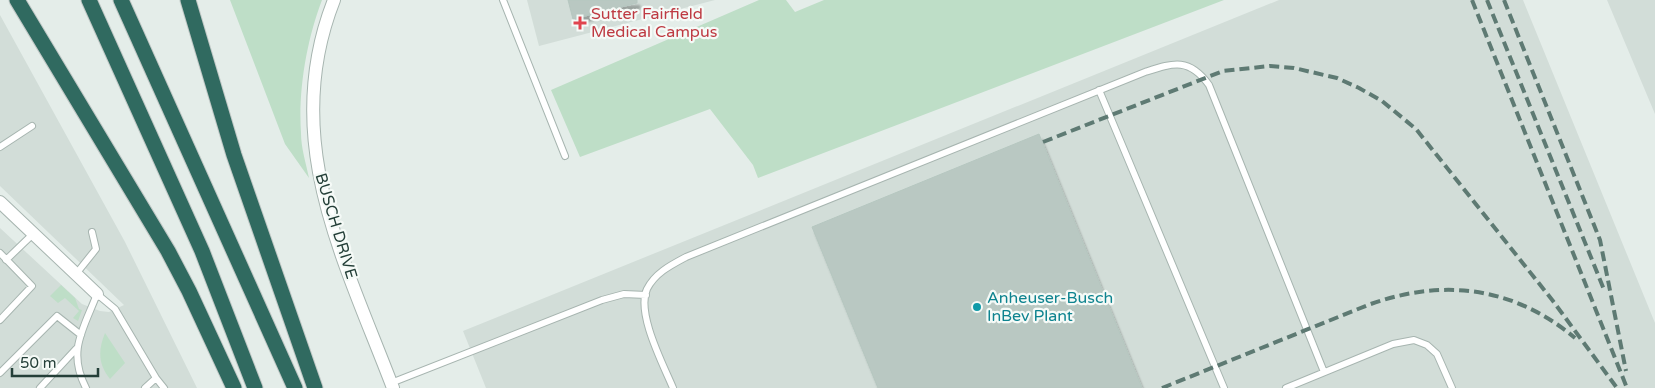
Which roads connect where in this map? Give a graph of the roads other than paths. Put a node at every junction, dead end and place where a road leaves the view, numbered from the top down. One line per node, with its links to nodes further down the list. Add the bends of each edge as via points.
1 (17, 0): 30 (highway, via 168,251)
2 (89, 0): 31 (highway, via 202,252)
3 (121, 0): 32 (highway)
4 (188, 0): 33 (highway, via 234,155)
5 (334, 0): 25 (street, BUSCH DRIVE, via 320,45 314,83 312,121 315,155 321,190 334,230)
6 (503, 0): 10 (lane)
7 (1099, 90): 18 (lane, via 686,257 664,270 647,289); 22 (lane, via 1172,64 1194,68 1204,77); 35 (lane)
8 (32, 126): 9 (lane)
9 (0, 147)
10 (565, 156)
11 (0, 202): 13 (street)
12 (92, 232): 16 (lane, via 96,249)
13 (33, 234): 15 (lane); 16 (street)
14 (0, 253): 15 (lane)
15 (6, 260): 19 (lane, via 32,286)
16 (76, 274): 17 (street)
17 (97, 294): 20 (lane); 24 (lane, via 115,309)
18 (646, 295): 25 (lane, via 624,294 602,300); 34 (lane, via 649,328)
19 (0, 320)
20 (81, 335): 21 (lane); 23 (lane, via 57,316)
21 (76, 349): 26 (lane); 27 (lane, via 80,377)
22 (1324, 372): 36 (lane); 37 (lane, via 1393,344 1414,340 1427,344 1437,354)
23 (0, 374)
24 (156, 378): 28 (lane); 29 (lane)
25 (392, 385)
26 (40, 388)
27 (86, 388)
28 (145, 388)
29 (164, 388)
30 (234, 388)
31 (255, 388)
32 (295, 388)
33 (315, 388)
34 (673, 388)
35 (1224, 388)
36 (1286, 388)
37 (1452, 388)

